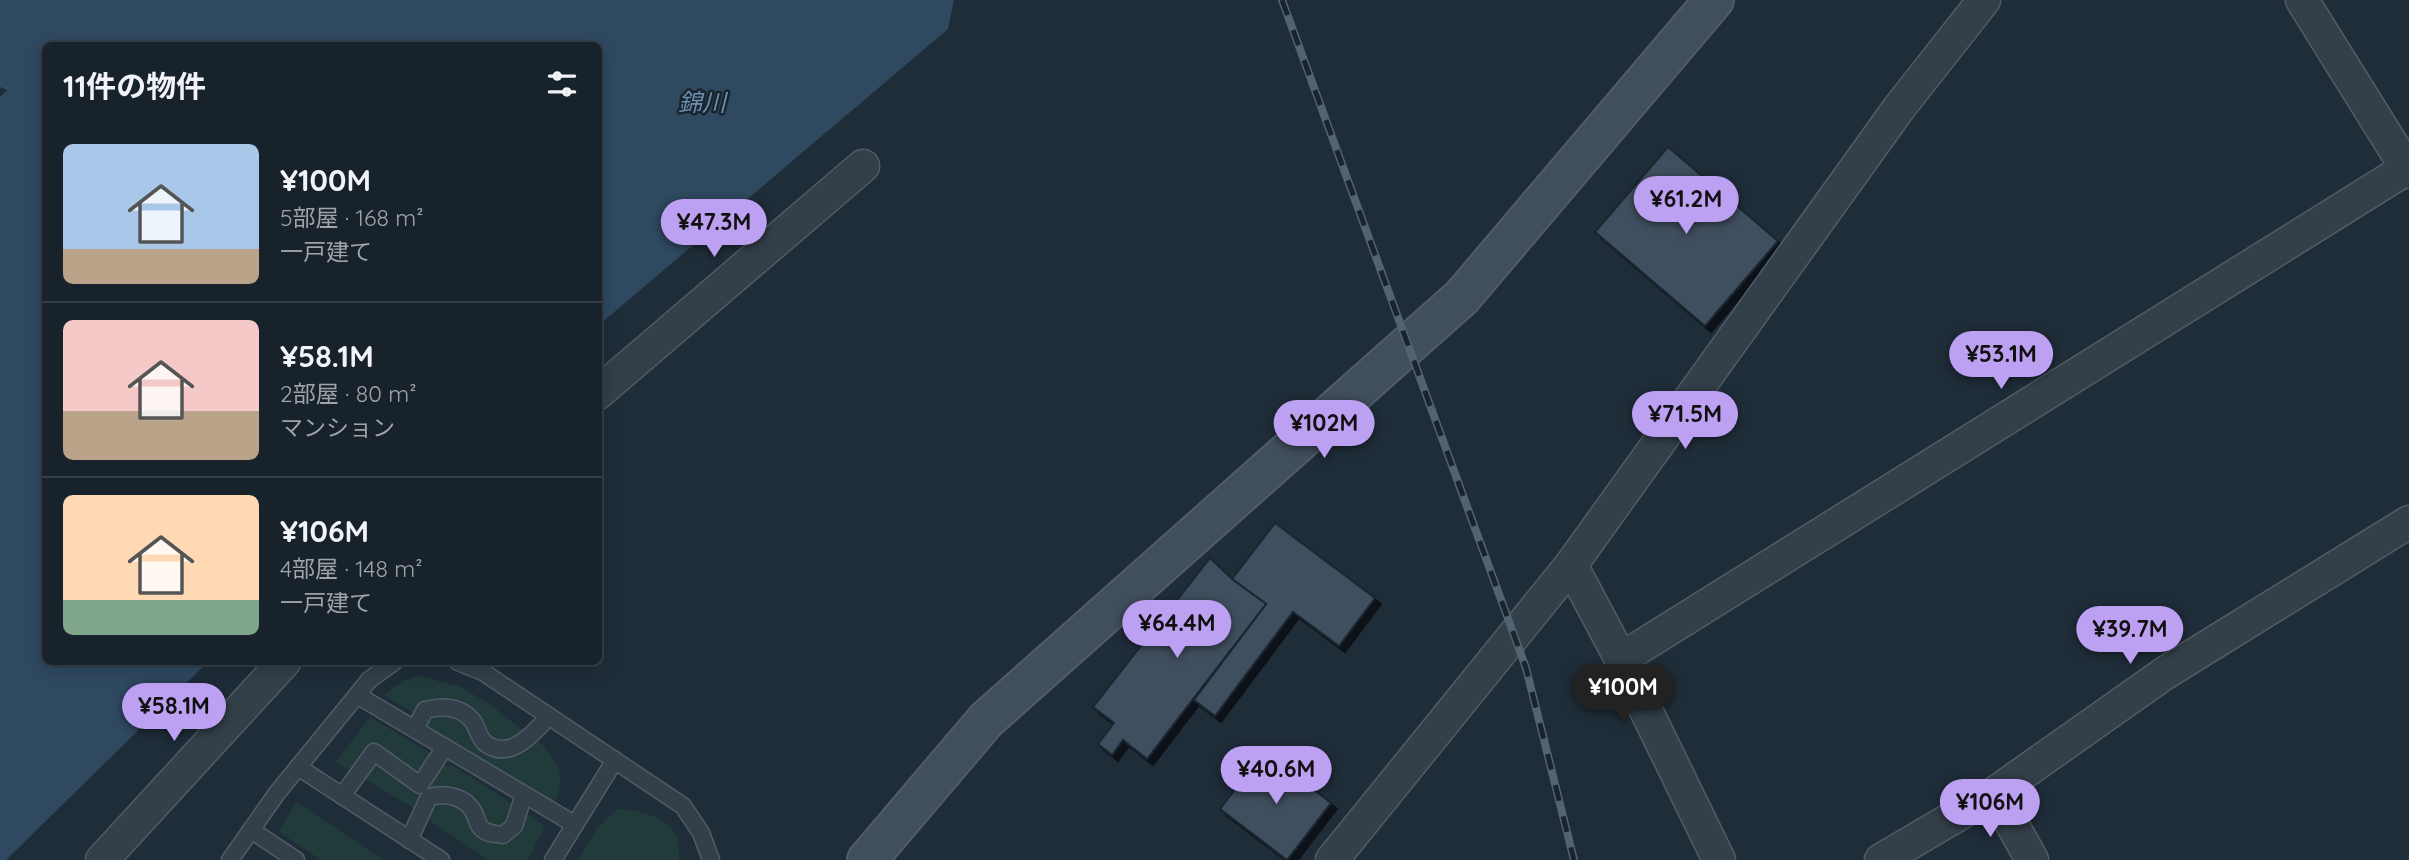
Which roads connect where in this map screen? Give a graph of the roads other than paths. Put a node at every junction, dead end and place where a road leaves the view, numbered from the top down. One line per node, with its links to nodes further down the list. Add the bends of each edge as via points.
1 (1714, 0): 31 (street, via 1462,297 986,720)
2 (1984, 0): 8 (street, via 1899,108)
3 (2302, 0): 5 (street)
4 (863, 166): 6 (street)
5 (2408, 169): 9 (street)
6 (602, 390)
7 (2409, 522): 19 (street, via 2165,673)
8 (1571, 565): 9 (street); 32 (street)
9 (1621, 659): 33 (street)
10 (281, 665): 26 (street)
11 (390, 665): 13 (lane)
12 (466, 665): 14 (lane)
13 (357, 695): 15 (lane); 18 (lane)
14 (549, 716): 15 (lane, via 529,739 510,748 484,742 472,719 456,709 439,706 425,710); 17 (lane)
15 (415, 729): 16 (lane)
16 (445, 747): 20 (lane); 21 (lane, via 421,785 374,752)
17 (615, 760): 22 (lane); 30 (lane, via 683,806 701,833)
18 (298, 767): 21 (lane); 23 (lane)
19 (1995, 793): 34 (street); 35 (street)
20 (524, 794): 22 (lane); 24 (lane, via 514,826 503,835 479,827 473,810 456,797 429,797)
21 (342, 796): 24 (lane)
22 (574, 824): 29 (lane)
23 (251, 830): 25 (lane); 27 (lane)
24 (409, 840): 28 (lane)
25 (233, 858)
26 (102, 860)
27 (296, 860)
28 (441, 860)
29 (553, 860)
30 (711, 860)
31 (867, 860)
32 (1332, 860)
33 (1719, 860)
34 (1881, 860)
35 (2032, 860)

